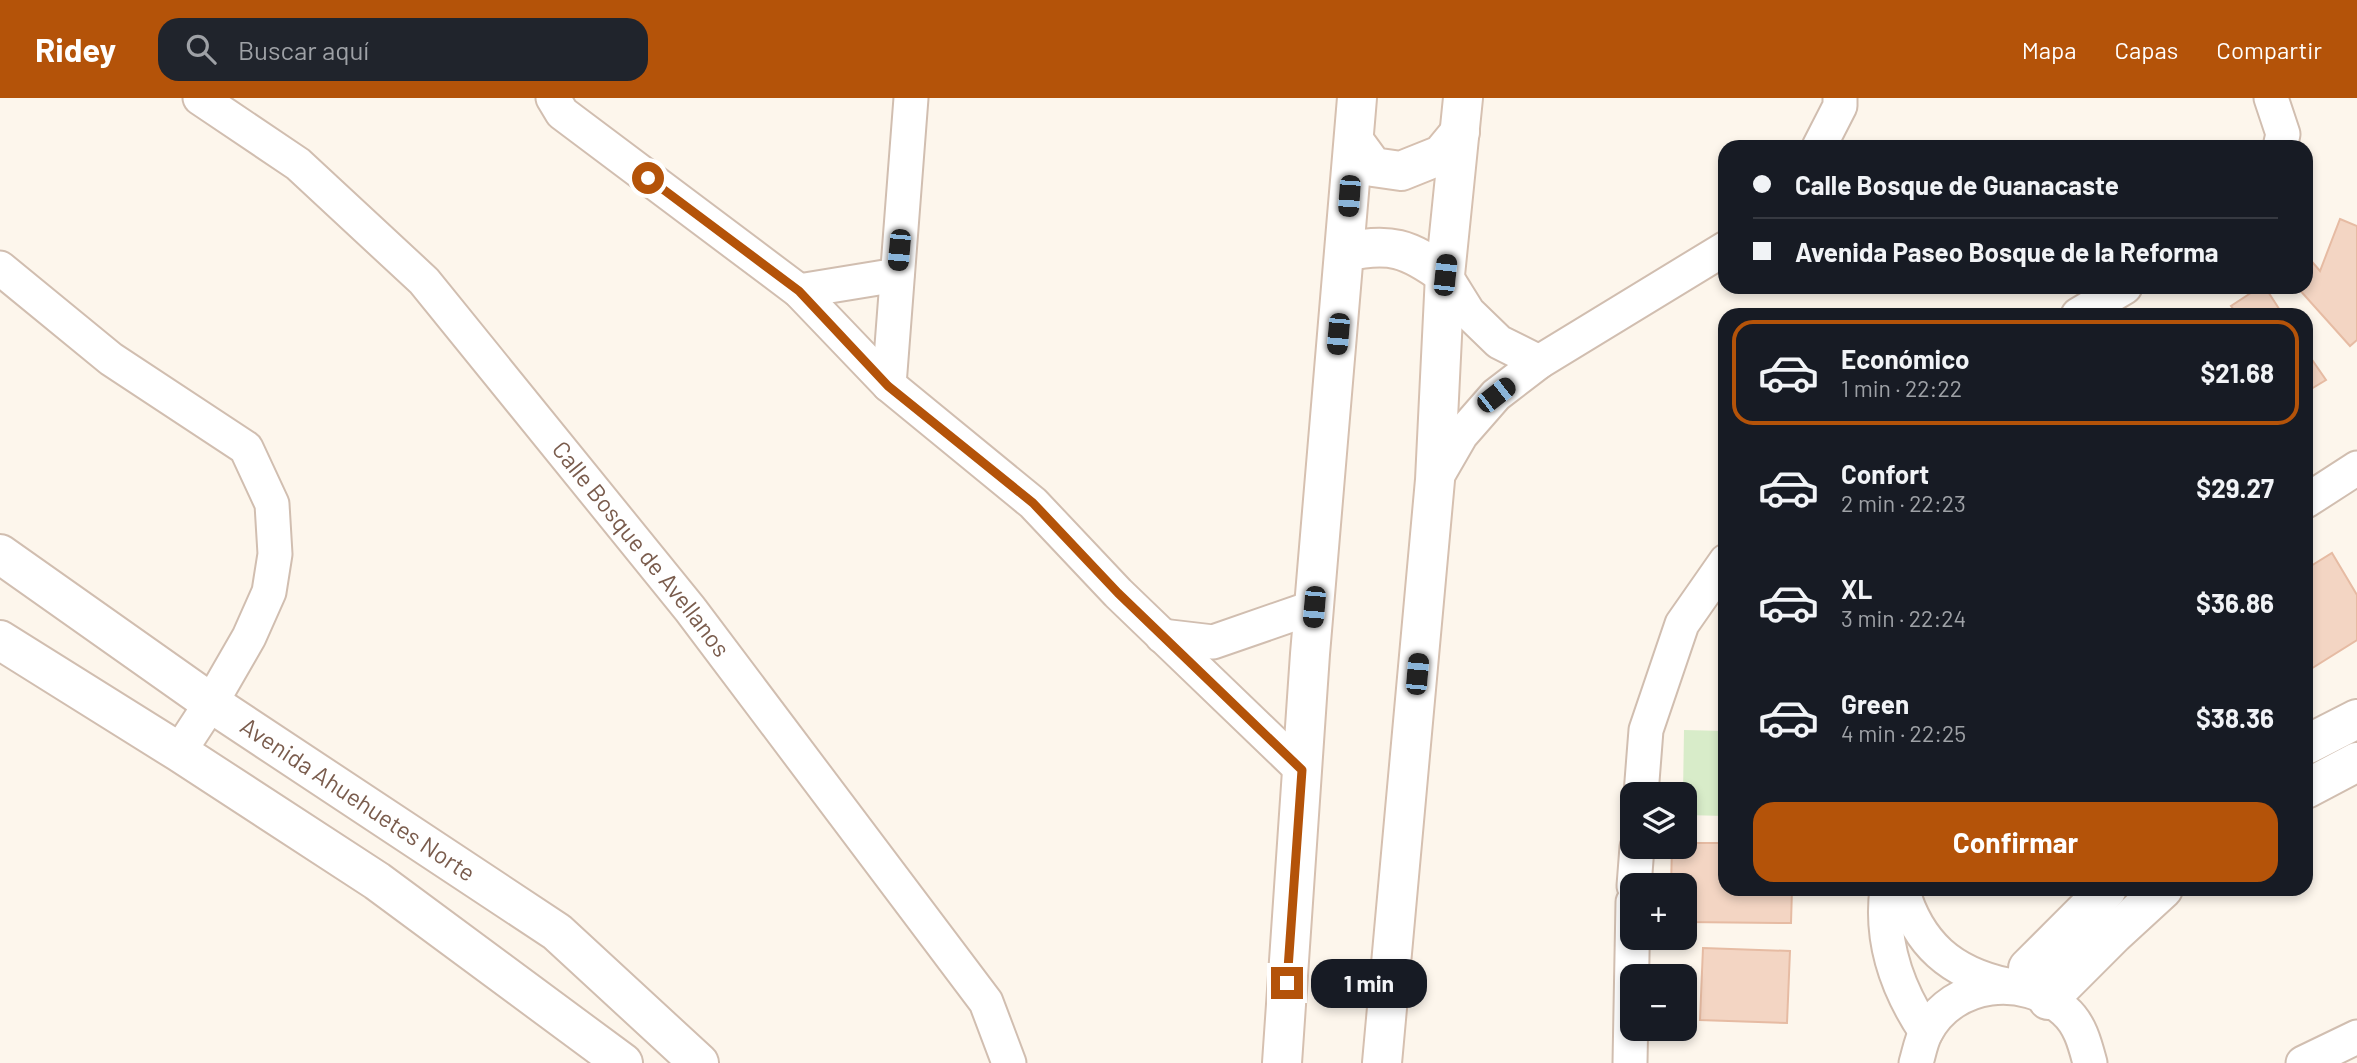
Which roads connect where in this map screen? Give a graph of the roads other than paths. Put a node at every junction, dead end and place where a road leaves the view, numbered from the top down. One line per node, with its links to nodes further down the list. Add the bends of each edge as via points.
1 (200, 98): 48 (street, Calle Bosque de Avellanos, via 298,164 425,281 690,609 978,991)
2 (553, 98): 16 (street, via 562,113)
3 (911, 98): 14 (street)
4 (1357, 98): 10 (main road)
5 (1840, 98): 8 (street)
6 (2271, 98): 9 (street)
7 (1462, 115): 10 (main road, via 1441,155 1401,171 1373,167); 15 (main road)
8 (1823, 140)
9 (2282, 140)
10 (1354, 141): 11 (main road)
11 (1345, 252): 15 (main road, via 1372,246 1402,250); 26 (main road)
12 (1718, 253): 19 (street)
13 (0, 268): 29 (street, via 111,359 246,448 272,504 275,554 269,592)
14 (897, 275): 16 (street); 20 (street)
15 (1445, 275): 19 (street, via 1468,312 1499,342); 22 (main road)
16 (799, 291): 20 (street)
17 (2113, 294): 18 (street)
18 (2090, 308)
19 (1539, 362): 22 (street, via 1496,395 1461,435)
20 (888, 386): 27 (street, via 1033,503)
21 (2357, 468): 23 (street)
22 (1435, 480): 50 (main road)
23 (2313, 496)
24 (0, 554): 29 (main road, Avenida Ahuehuetes Norte)
25 (1718, 572): 35 (street, via 1682,624 1646,730)
26 (1314, 607): 27 (street, via 1213,642); 34 (main road)
27 (1162, 636): 34 (street)
28 (0, 640): 32 (main road)
29 (211, 703): 32 (street); 47 (main road, Avenida Ahuehuetes Norte, via 557,932)
30 (2357, 719): 31 (main road)
31 (2313, 741)
32 (179, 752): 46 (main road, via 377,881)
33 (2357, 762): 36 (main road)
34 (1302, 770): 49 (main road)
35 (1642, 782)
36 (2313, 785)
37 (1886, 896): 45 (street, via 1889,954)
38 (1904, 896): 42 (street, via 1918,928 1948,961 1987,981)
39 (2100, 896): 42 (main road)
40 (2155, 896): 43 (main road)
41 (1632, 950): 51 (street)
42 (2019, 977): 43 (street); 45 (street, via 1961,997 1941,1012)
43 (2048, 1000): 52 (street, via 2065,1011 2084,1038)
44 (2357, 1037): 53 (street)
45 (1921, 1048)
46 (623, 1063)
47 (699, 1063)
48 (1009, 1063)
49 (1282, 1063)
50 (1382, 1063)
51 (1630, 1063)
52 (2090, 1063)
53 (2303, 1063)

